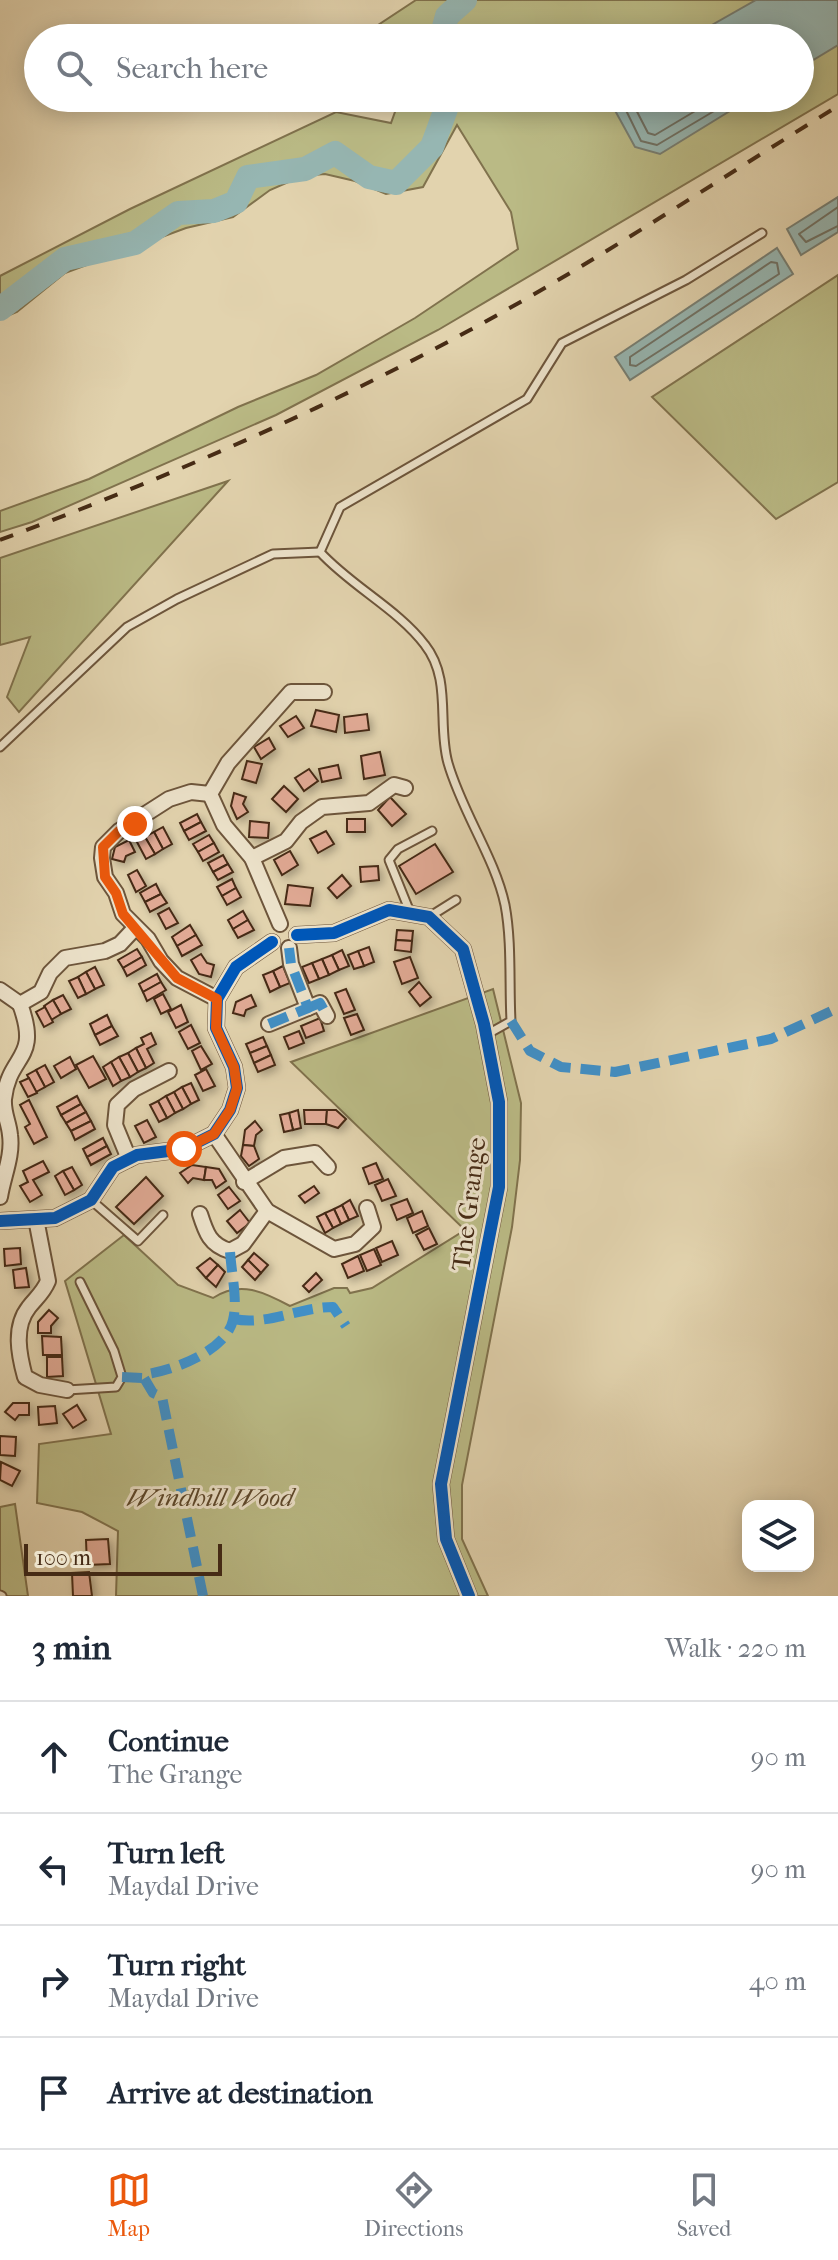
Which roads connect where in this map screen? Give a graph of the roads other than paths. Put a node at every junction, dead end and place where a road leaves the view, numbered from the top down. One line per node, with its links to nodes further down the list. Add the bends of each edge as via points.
1 (762, 233): 2 (lane, via 686,280 562,343 527,399 340,507)
2 (320, 552): 4 (lane, via 273,554 127,627); 22 (lane, via 414,633 440,672 447,760 505,905 511,1021)
3 (324, 692): 6 (street, via 291,692 252,732)
4 (0, 747)
5 (405, 788): 8 (street, via 394,785 369,803 322,807 286,841)
6 (210, 794): 8 (street, via 224,825); 13 (street, via 191,792 169,799 103,847 105,877)
7 (432, 831): 10 (lane, via 398,849 389,860)
8 (252, 858): 12 (street)
9 (456, 900): 11 (lane)
10 (410, 913): 11 (street); 15 (street, via 389,910 334,933)
11 (429, 917): 22 (street, The Grange, via 463,949)
12 (280, 924): 14 (street, via 273,929); 15 (street, via 291,926)
13 (135, 928): 17 (street, via 177,978); 18 (street, via 105,951 65,958 41,992)
14 (272, 942): 15 (street, via 278,948); 17 (street, via 236,967)
15 (293, 942): 19 (street, via 291,964)
16 (0, 990): 18 (street)
17 (217, 999): 25 (street, via 216,1028 234,1067 237,1088)
18 (20, 1004): 24 (street, via 28,1046 8,1084)
19 (308, 1008): 20 (street, via 320,1003); 21 (street)
20 (327, 1016)
21 (269, 1024)
22 (486, 1035): 39 (street, The Grange, via 499,1102 499,1187 441,1484 446,1539)
23 (169, 1071): 26 (street, via 134,1089 117,1105 115,1125)
24 (2, 1118): 29 (street, via 10,1133 10,1156)
25 (214, 1134): 26 (street, via 184,1149); 28 (street)
26 (129, 1159): 30 (street, via 113,1167)
27 (328, 1167): 28 (street, via 315,1153 284,1158)
28 (244, 1182): 32 (street)
29 (0, 1198): 36 (street)
30 (91, 1200): 34 (lane, via 138,1241); 35 (street, via 55,1218)
31 (367, 1208): 32 (street, via 373,1227 355,1244 334,1249)
32 (267, 1211): 33 (street, via 243,1244 230,1251 217,1247)
33 (200, 1214)
34 (163, 1215)
35 (36, 1219): 36 (street); 38 (street, via 48,1281 21,1320 18,1342 25,1377)
36 (2, 1220)
37 (80, 1282): 38 (lane, via 122,1377 108,1390)
38 (67, 1390)
39 (469, 1596)

